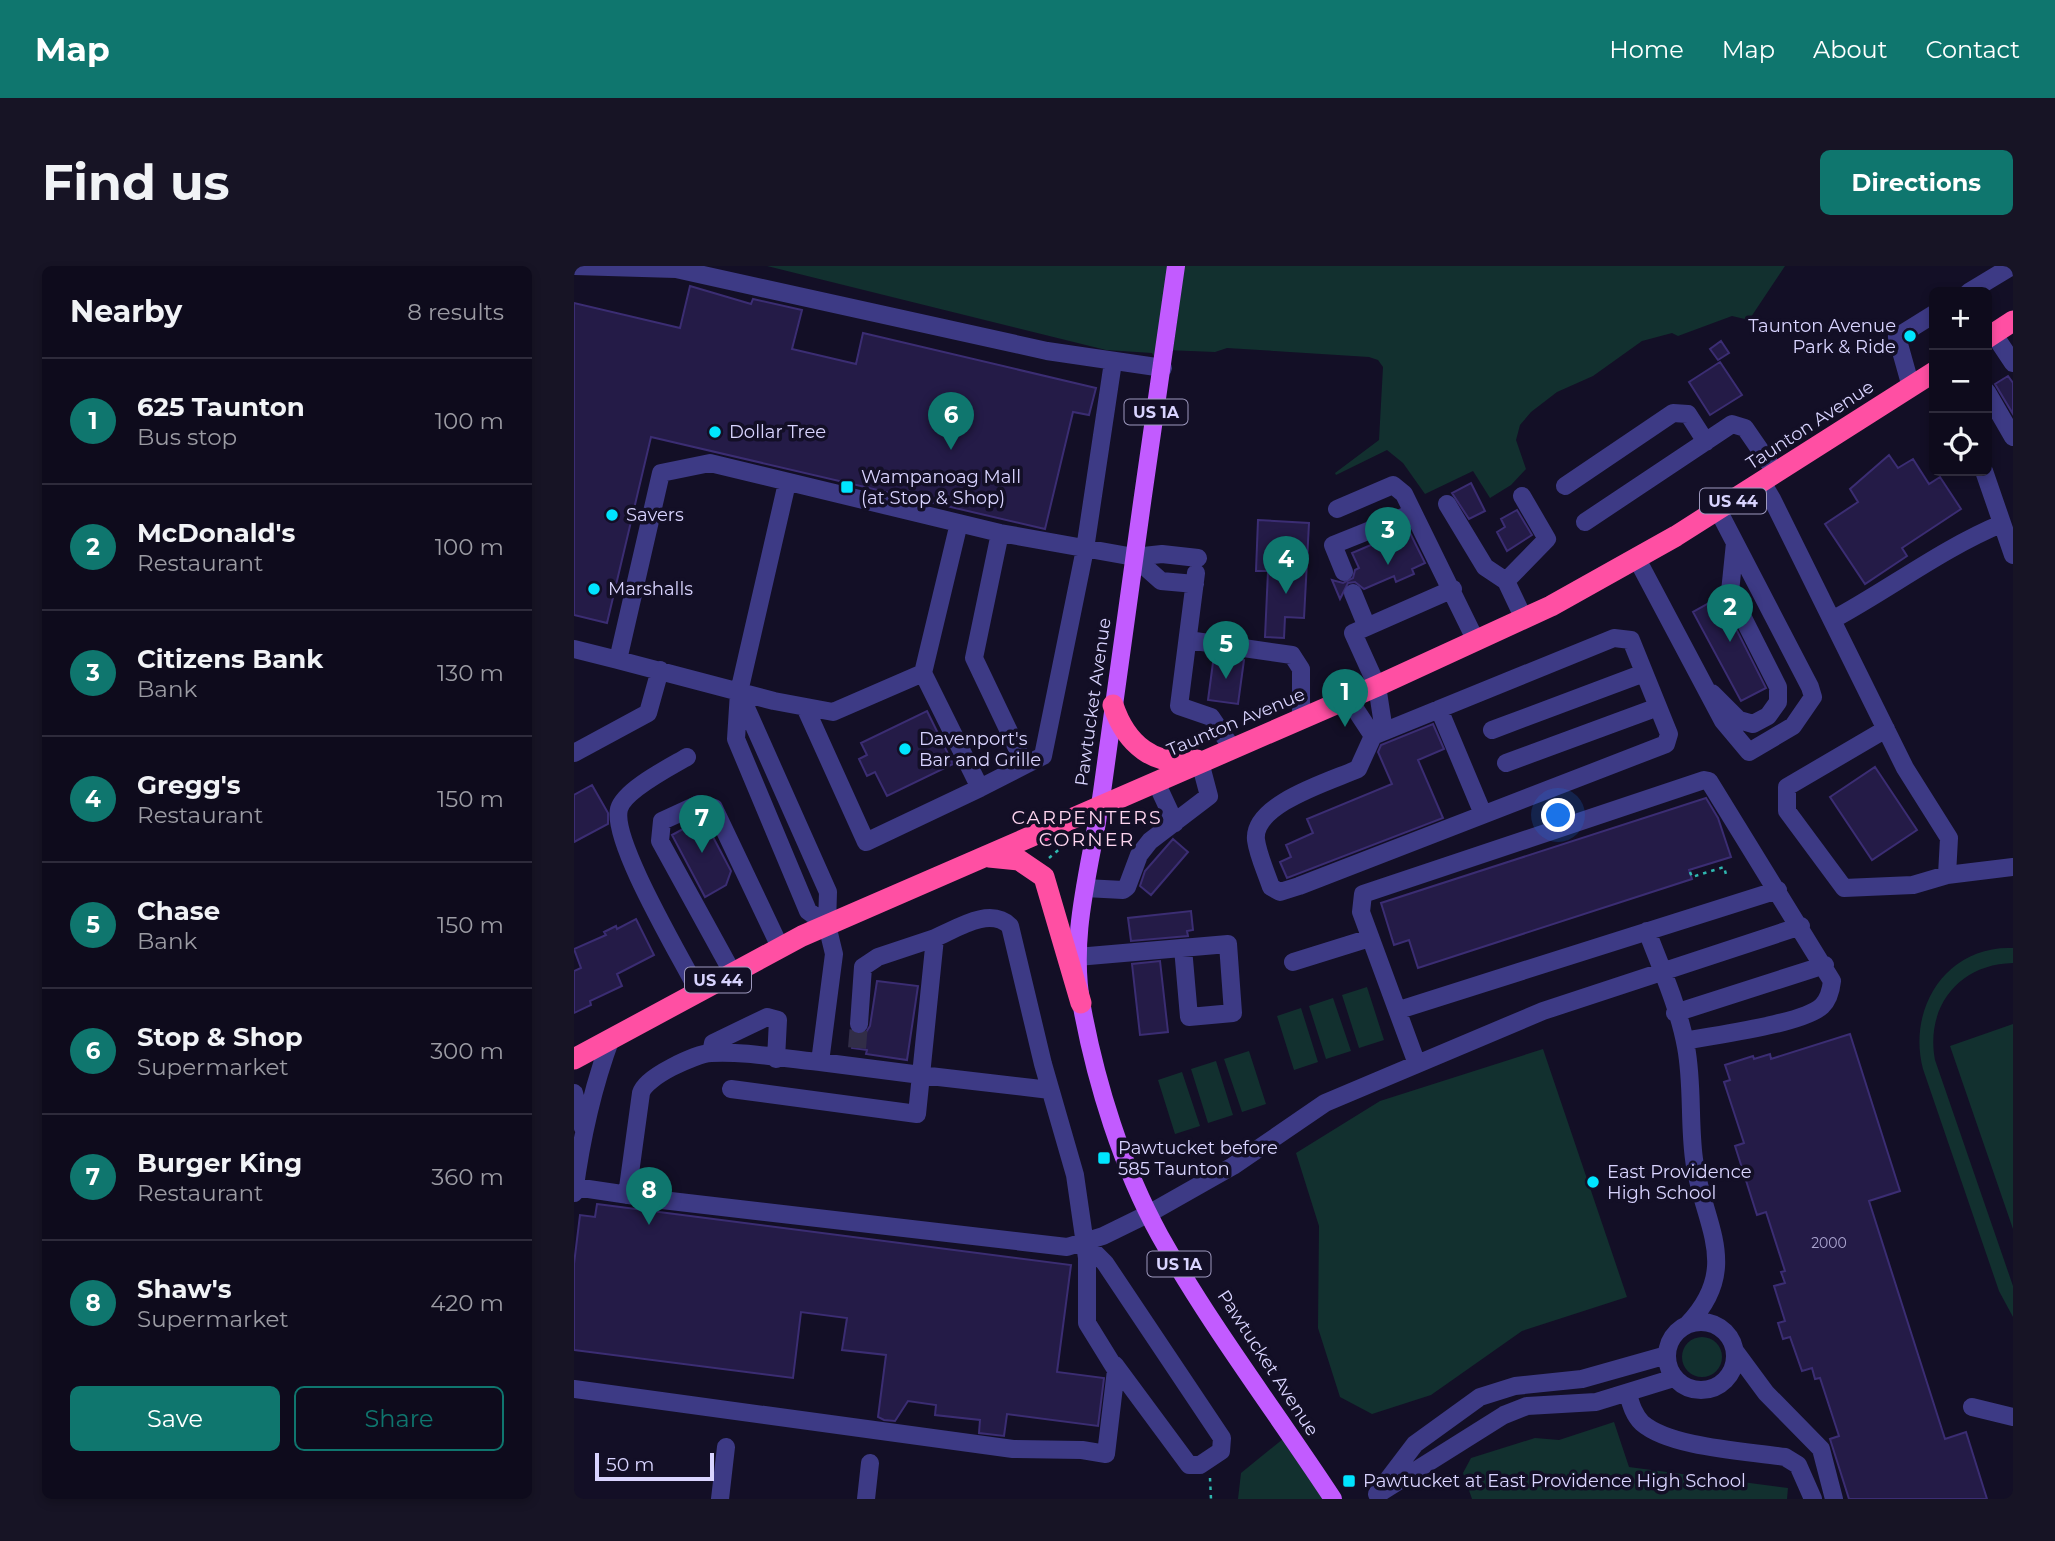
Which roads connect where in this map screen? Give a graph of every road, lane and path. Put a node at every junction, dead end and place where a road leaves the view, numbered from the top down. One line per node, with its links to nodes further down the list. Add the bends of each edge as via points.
1 (574, 266): 7 (street, via 676,269)
2 (1177, 266): 9 (main road, Pawtucket Avenue / US 1A)
3 (2012, 266): 4 (street)
4 (1977, 287)
5 (1929, 317): 11 (street, via 1897,337)
6 (2004, 328): 8 (street)
7 (1113, 362): 9 (street); 29 (street)
8 (2013, 363)
9 (1163, 368): 31 (main road, Pawtucket Avenue / US 1A)
10 (1929, 375): 11 (highway, Taunton Avenue / US 44)
11 (1910, 387): 16 (highway, Taunton Avenue / US 44)
12 (1992, 401): 13 (street)
13 (2013, 438)
14 (1706, 442): 16 (street, via 1732,424 1745,428); 18 (street, via 1688,414 1673,413); 24 (street)
15 (1985, 476): 26 (street)
16 (1769, 478): 22 (highway, Taunton Avenue / US 44); 39 (street)
17 (787, 483): 25 (street); 44 (street, via 710,463 661,473); 50 (street)
18 (1565, 486)
19 (1522, 496): 35 (street, via 1547,539)
20 (1447, 504): 35 (street, via 1485,567)
21 (1337, 509): 23 (street, via 1392,485 1404,494)
22 (1718, 510): 28 (street); 32 (highway, Taunton Avenue / US 44)
23 (1413, 513): 34 (street, via 1333,545); 36 (street)
24 (1585, 522)
25 (959, 523): 27 (street); 46 (street)
26 (2001, 524): 30 (street); 39 (street)
27 (1000, 533): 29 (street); 65 (street, via 974,658)
28 (1735, 543): 49 (street, via 1730,592 1778,687 1778,702 1768,716 1753,724 1739,720 1717,695); 49 (street, via 1813,697 1793,726 1749,752)
29 (1085, 549): 31 (street); 65 (street, via 1044,756)
30 (2013, 555)
31 (1134, 557): 33 (street, via 1162,554); 33 (street, via 1161,581); 52 (main road, Pawtucket Avenue / US 1A)
32 (1637, 559): 38 (highway, Taunton Avenue / US 44); 49 (street)
33 (1196, 572): 41 (street)
34 (1344, 572)
35 (1506, 582): 38 (street)
36 (1453, 589): 40 (street); 42 (street)
37 (1353, 593): 40 (street)
38 (1524, 619): 42 (highway, Taunton Avenue / US 44)
39 (1832, 620): 57 (street)
40 (1360, 630): 48 (street)
41 (1188, 640): 56 (street, via 1292,655 1301,669); 60 (street, via 1179,706 1211,717)
42 (1476, 641): 48 (highway, Taunton Avenue / US 44)
43 (574, 649): 44 (street)
44 (618, 660): 45 (street)
45 (660, 670): 50 (street); 61 (street, via 648,713)
46 (923, 673): 53 (street, via 833,712); 67 (street)
47 (1644, 673): 54 (street); 55 (street, via 1631,640 1614,638); 58 (street)
48 (1377, 686): 51 (highway, Taunton Avenue / US 44); 59 (street)
49 (1706, 691)
50 (739, 692): 53 (street); 80 (street, via 828,892); 80 (street, via 736,739 808,911)
51 (1348, 698): 56 (highway, Taunton Avenue / US 44); 59 (street)
52 (1113, 705): 63 (highway, via 1123,730 1146,753 1171,761); 68 (main road, Pawtucket Avenue / US 1A)
53 (805, 707): 67 (street, via 866,842)
54 (1658, 707): 64 (street); 69 (street, via 1669,734 1666,744)
55 (1439, 709): 59 (street); 69 (street)
56 (1301, 719): 60 (highway, Taunton Avenue / US 44)
57 (1886, 729): 76 (street, via 1949,838); 76 (street, via 1787,787 1787,811 1844,888 1913,885)
58 (1492, 730)
59 (1378, 734): 69 (street, via 1358,769 1273,807 1261,820 1255,839 1271,887 1280,892 1299,886)
60 (1233, 748): 63 (highway, Taunton Avenue / US 44)
61 (574, 753)
62 (687, 757): 92 (street, via 644,784 619,809 629,858)
63 (1205, 760): 66 (highway, Taunton Avenue / US 44); 70 (street, via 1209,796)
64 (1506, 763)
65 (1025, 765): 67 (street)
66 (1156, 782): 68 (highway, Taunton Avenue / US 44); 70 (street)
67 (980, 788)
68 (1100, 806): 72 (highway, Taunton Avenue / US 44); 78 (main road, Pawtucket Avenue / US 1A)
69 (1483, 814)
70 (1175, 822): 78 (street, via 1139,855 1123,890)
71 (1062, 847): 73 (path)
72 (983, 856): 80 (highway, Taunton Avenue / US 44); 93 (highway, via 1019,860 1044,877)
73 (1045, 862)
74 (2013, 867): 76 (street)
75 (1690, 872): 77 (path, via 1692,877 1724,867)
76 (1947, 875)
77 (1727, 878)
78 (1085, 888): 87 (main road, Pawtucket Avenue / US 1A)
79 (1778, 890): 81 (street); 82 (street); 84 (street, via 1709,781 1704,780 1363,894 1359,904)
80 (827, 925): 85 (highway, Taunton Avenue / US 44); 102 (street, via 834,954)
81 (1801, 926): 89 (street); 90 (street)
82 (1647, 931): 90 (street); 94 (street)
83 (935, 938): 96 (street, via 878,957 863,967); 104 (street); 106 (street, via 988,918 1010,926)
84 (1370, 938): 88 (street); 94 (street)
85 (780, 947): 91 (highway, Taunton Avenue / US 44); 91 (street, via 713,808 699,804 662,821 660,841)
86 (1182, 948): 86 (street, via 1228,944 1233,1013 1189,1017); 87 (street)
87 (1077, 957): 93 (main road, Pawtucket Avenue / US 1A)
88 (1293, 962)
89 (1825, 965): 95 (street); 98 (street, via 1831,992 1822,1006 1804,1017)
90 (1661, 971): 95 (street); 103 (street, via 1543,1010)
91 (732, 972): 92 (highway, Taunton Avenue / US 44)
92 (698, 991): 97 (highway, Taunton Avenue / US 44)
93 (1081, 1003): 112 (main road, Pawtucket Avenue / US 1A, via 1125,1156)
94 (1399, 1010): 103 (street)
95 (1675, 1013): 98 (street)
96 (859, 1024)
97 (611, 1038): 100 (highway, Taunton Avenue / US 44); 108 (street)
98 (1685, 1041): 114 (street, via 1694,1158 1717,1246)
99 (711, 1053): 101 (street); 101 (street, via 713,1043 767,1017 778,1020); 111 (street, via 643,1086)
100 (574, 1059)
101 (776, 1059): 102 (street)
102 (820, 1062): 104 (street, via 855,1057)
103 (1417, 1064): 112 (street, via 1325,1103 1233,1166)
104 (922, 1075): 105 (street, via 917,1114); 106 (street)
105 (731, 1089)
106 (1050, 1090): 113 (street, via 1075,1175)
107 (574, 1093): 108 (street)
108 (583, 1128): 109 (street)
109 (575, 1187): 110 (street); 111 (street)
110 (574, 1193)
111 (627, 1195): 113 (street, via 1055,1246)
112 (1150, 1213): 113 (street); 132 (main road, Pawtucket Avenue / US 1A, via 1240,1361)
113 (1085, 1242): 119 (street, via 1087,1323); 119 (street, via 1105,1264 1223,1438 1221,1451 1210,1461 1189,1465)
114 (1712, 1292): 115 (street); 116 (street)
115 (1688, 1324): 116 (street, via 1711,1323); 118 (street, via 1671,1339)
116 (1726, 1333): 117 (street)
117 (1735, 1351): 122 (street, via 1728,1378); 123 (street)
118 (1667, 1355): 120 (street); 129 (street, via 1582,1379 1515,1386 1480,1397 1415,1444)
119 (1114, 1363): 121 (street, via 1117,1380 1106,1454 1013,1449)
120 (1674, 1378): 122 (street, via 1686,1388); 124 (street)
121 (574, 1389)
122 (1709, 1390): 123 (street, via 1733,1385)
123 (1766, 1393): 134 (street, via 1821,1448)
124 (1628, 1394): 129 (street, via 1596,1402 1527,1406 1504,1415); 133 (street, via 1634,1413 1644,1424 1686,1443 1784,1457 1798,1465)
125 (1972, 1407): 126 (street)
126 (2013, 1417)
127 (726, 1447): 130 (street)
128 (870, 1463): 131 (street)
129 (1374, 1497)
130 (720, 1499)
131 (866, 1499)
132 (1333, 1499)
133 (1813, 1499)
134 (1834, 1499)

